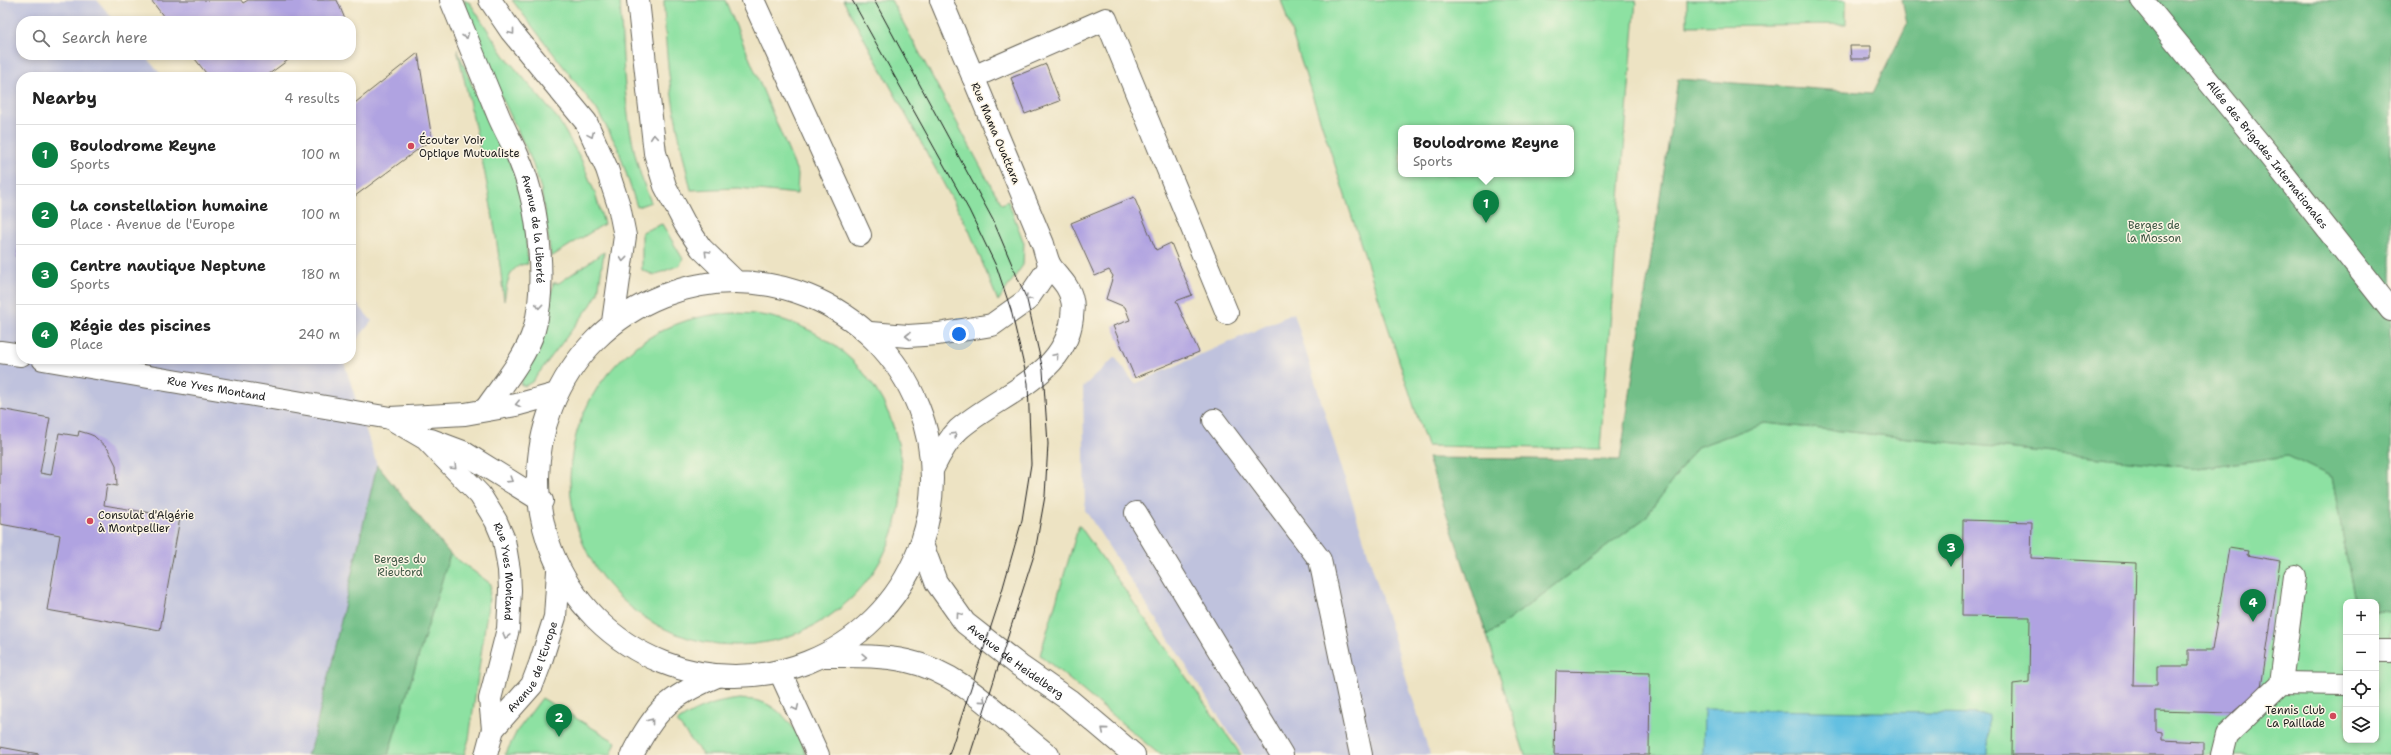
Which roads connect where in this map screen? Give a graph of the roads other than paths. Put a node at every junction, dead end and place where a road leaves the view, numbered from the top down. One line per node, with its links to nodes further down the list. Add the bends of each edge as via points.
1 (451, 0): 19 (street, Avenue de la Liberté, one-way to 19, via 501,122 522,164 533,199 541,272 539,310 534,332 516,365)
2 (490, 0): 13 (street, one-way to 13, via 511,31 586,122 607,169 625,236)
3 (638, 0): 10 (street, one-way to 3, via 701,248 665,186 655,152)
4 (753, 0): 8 (street)
5 (941, 0): 7 (street, Rue Mama Ouattara)
6 (2142, 0): 11 (street, Allée des Brigades Internationales)
7 (973, 77): 9 (street, Rue Mama Ouattara); 12 (street, via 1106,19)
8 (860, 235)
9 (1050, 266): 14 (street, one-way to 14, via 1027,300 992,325 908,336); 23 (street, Rue Mama Ouattara, one-way to 9, via 945,444 959,430 1005,396 1028,383 1063,347 1071,325 1072,300 1064,281)
10 (735, 281): 13 (street, via 707,284 650,298); 14 (street, via 752,281 813,296)
11 (2391, 310)
12 (1227, 313)
13 (613, 322): 18 (street, via 575,358)
14 (870, 333): 23 (street, via 899,366 920,408)
15 (0, 352): 16 (street)
16 (16, 354)
17 (72, 364): 20 (street, Rue Yves Montand)
18 (556, 394): 19 (street, Rue Yves Montand, one-way to 19); 24 (street, via 545,439 541,471)
19 (485, 410): 20 (street, Rue Yves Montand, via 465,414)
20 (390, 418): 22 (street, Rue Yves Montand)
21 (1214, 420): 43 (street, via 1320,560)
22 (426, 439): 24 (street, Rue Yves Montand, one-way to 24, via 463,452); 36 (street, Rue Yves Montand, one-way to 36, via 480,496 496,521 504,540 510,590 508,629 490,699)
23 (933, 468): 26 (street, via 931,512)
24 (542, 501): 27 (street)
25 (1136, 513): 42 (street)
26 (923, 547): 31 (street, via 884,606 862,628); 41 (street, Avenue de Heidelberg, one-way to 26, via 1069,700 965,623 936,582)
27 (558, 571): 33 (street, via 582,608 616,640 657,663 698,675); 36 (street, Avenue de l'Europe, via 555,617 532,685)
28 (2295, 576): 34 (street)
29 (2379, 651): 30 (street)
30 (2391, 651)
31 (825, 656): 32 (street); 40 (street, one-way to 40, via 886,657 936,669 971,690)
32 (780, 672): 33 (street, via 746,678); 39 (street, one-way to 39)
33 (715, 677): 38 (street, one-way to 33, via 649,722 668,703 686,690)
34 (2281, 683): 35 (street); 44 (street, via 2227,735)
35 (2343, 684)
36 (493, 729): 37 (street, Avenue de l'Europe)
37 (486, 755)
38 (632, 755)
39 (818, 755)
40 (1048, 755)
41 (1134, 755)
42 (1282, 755)
43 (1361, 755)
44 (2222, 755)

